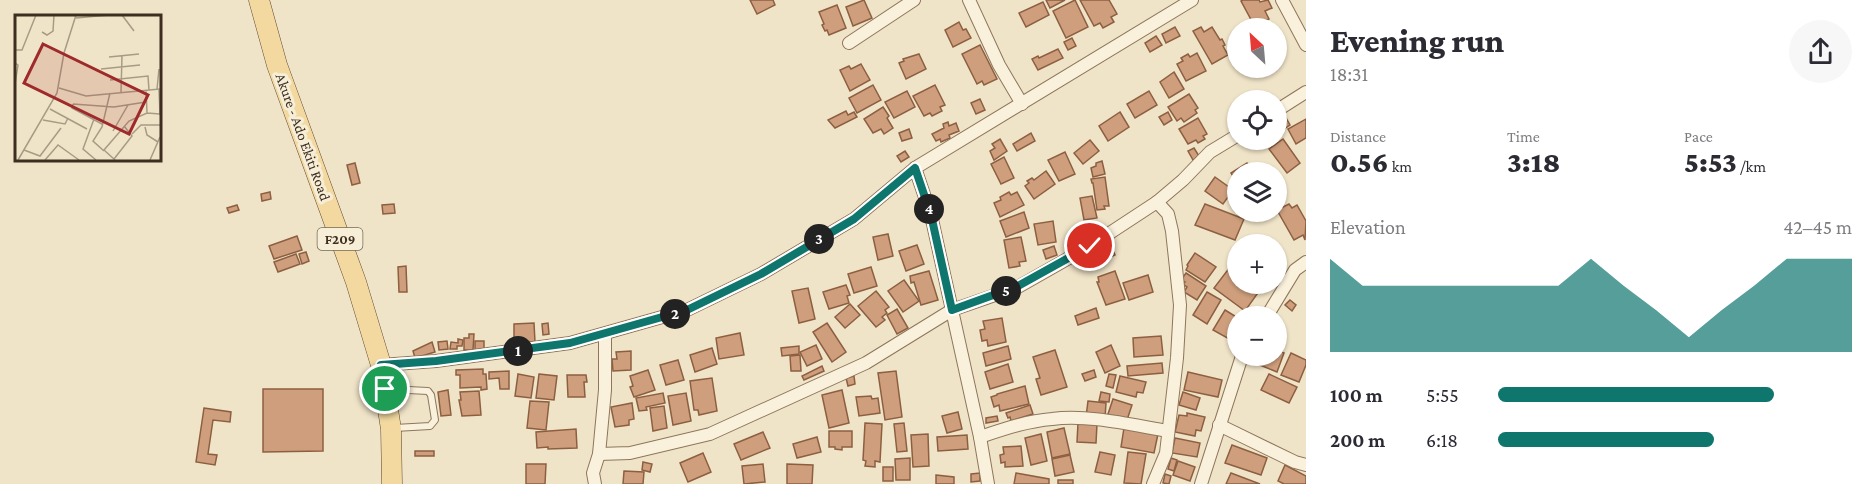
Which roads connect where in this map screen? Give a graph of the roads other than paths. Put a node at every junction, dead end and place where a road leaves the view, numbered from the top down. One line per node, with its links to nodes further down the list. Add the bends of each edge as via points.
1 (259, 0): 18 (main road, Akure - Ado Ekiti Road / F209, via 277,65 356,282)
2 (914, 0): 6 (street)
3 (969, 0): 9 (street)
4 (1192, 0): 9 (street)
5 (1282, 0): 7 (street)
6 (849, 42)
7 (1306, 45)
8 (1306, 92): 10 (street)
9 (1022, 104): 12 (street)
10 (1287, 104)
11 (1227, 142): 13 (street, via 1210,152)
12 (915, 168): 16 (street, via 931,215); 17 (street, via 854,219 761,274 687,310)
13 (1157, 202): 16 (street, via 1090,246 1018,286); 23 (street, via 1168,214 1172,231 1180,305)
14 (1306, 262): 15 (street, via 1295,270)
15 (1273, 306)
16 (952, 310): 24 (street); 25 (street, via 866,363 710,434 630,453)
17 (604, 334): 18 (street, via 540,348); 25 (street, via 605,390)
18 (381, 365): 20 (main road, Akure - Ado Ekiti Road / F209)
19 (1239, 366): 21 (street)
20 (385, 389): 22 (main road, Akure - Ado Ekiti Road / F209); 22 (lane, via 432,394 435,420 430,426)
21 (1219, 424): 26 (street); 31 (street)
22 (392, 429): 27 (main road, Akure - Ado Ekiti Road / F209)
23 (1168, 431): 24 (street, via 1054,418); 30 (street, via 1166,453)
24 (980, 437): 29 (street)
25 (598, 454): 28 (street)
26 (1306, 465)
27 (392, 484)
28 (594, 484)
29 (988, 484)
30 (1154, 484)
31 (1201, 484)

